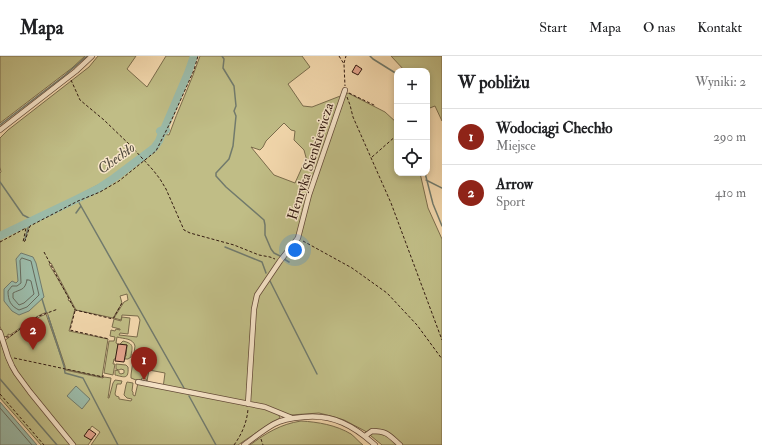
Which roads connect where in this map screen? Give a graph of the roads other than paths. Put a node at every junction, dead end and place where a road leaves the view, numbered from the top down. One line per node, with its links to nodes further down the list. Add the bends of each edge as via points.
1 (92, 56): 3 (street)
2 (345, 90): 6 (street, Henryka Sienkiewicza, via 308,195 298,238 257,295)
3 (0, 130)
4 (0, 332): 9 (street, via 16,373)
5 (138, 382): 6 (street)
6 (248, 404): 7 (street, via 265,407)
7 (292, 418): 8 (street, via 313,416 334,419); 10 (street, via 275,424)
8 (365, 436): 11 (street); 12 (street, via 372,431 379,431 386,433)
9 (73, 445)
10 (244, 445)
11 (375, 445)
12 (400, 445)

